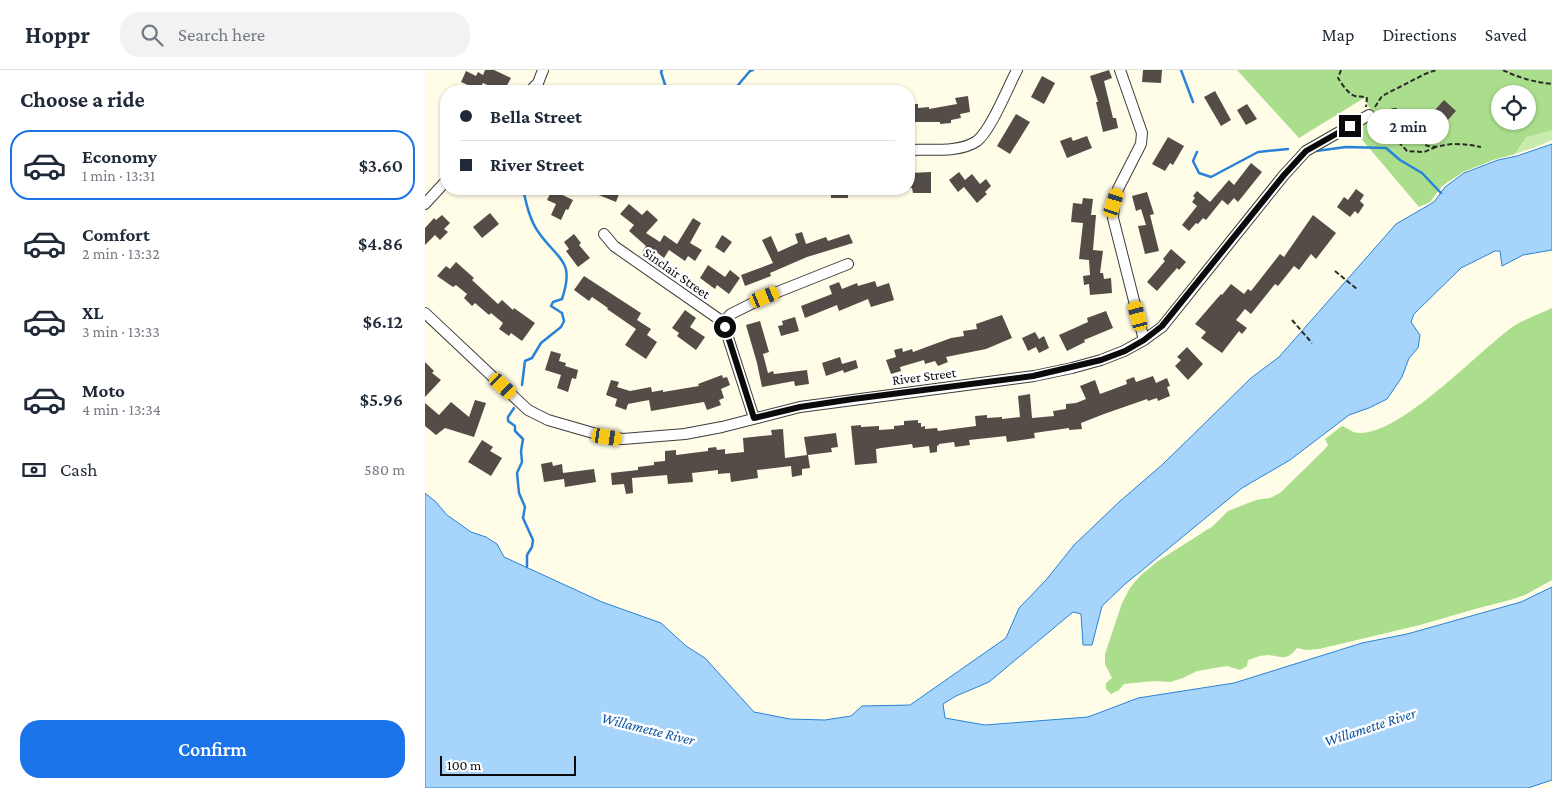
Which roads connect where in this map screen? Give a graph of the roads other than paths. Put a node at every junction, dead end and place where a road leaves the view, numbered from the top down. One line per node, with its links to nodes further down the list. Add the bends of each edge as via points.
1 (1017, 70): 6 (street, via 977,141 961,147)
2 (1120, 70): 13 (street, via 1142,133 1141,144 1118,189 1113,218)
3 (539, 71): 4 (street)
4 (536, 85)
5 (1367, 116): 13 (street, River Street, via 1306,151 1162,326)
6 (915, 150)
7 (440, 188): 8 (street)
8 (425, 204)
9 (604, 234): 12 (street, Sinclair Street, via 614,246)
10 (848, 264): 12 (street, via 765,297 731,314)
11 (425, 313): 14 (street, River Street, via 528,410 548,420 623,440 685,434)
12 (723, 322): 14 (street)
13 (1144, 340): 14 (street, River Street, via 1101,360 1033,376 853,399)
14 (754, 418)

